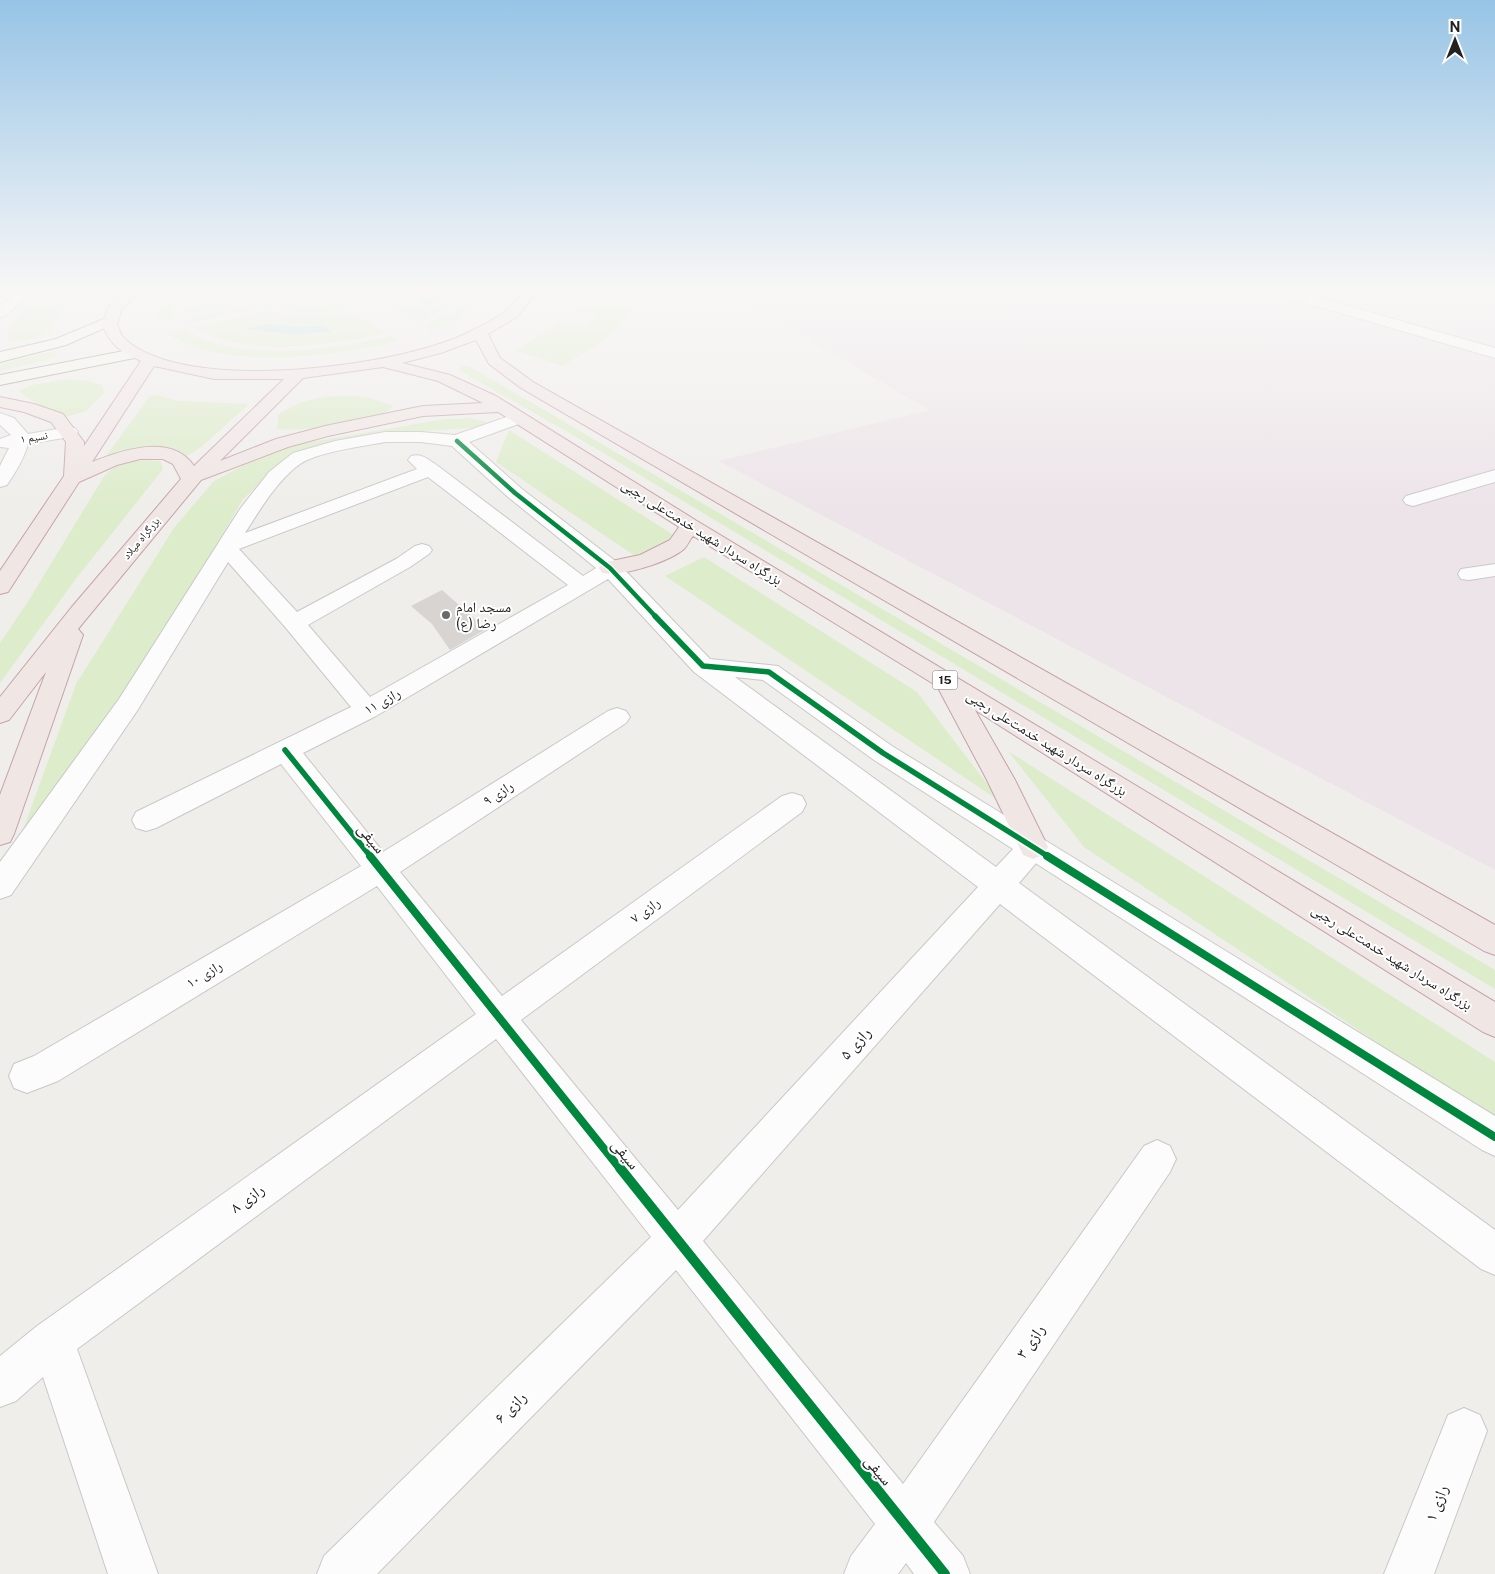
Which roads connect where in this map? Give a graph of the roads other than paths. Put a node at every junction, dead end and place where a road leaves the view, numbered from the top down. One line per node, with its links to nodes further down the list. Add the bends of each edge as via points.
1 (114, 361): 8 (main road)
2 (138, 361): 19 (highway)
3 (154, 361): 7 (highway, via 213,374)
4 (391, 361): 6 (highway)
5 (495, 361): 46 (highway, via 527,385)
6 (385, 363): 7 (highway); 10 (highway, بزرگراه سردار شهید خدمت‌علی رجبی / 15, via 444,378)
7 (297, 375): 20 (highway, بزرگراه میلاد)
8 (0, 380)
9 (0, 402): 12 (highway, via 57,418)
10 (510, 412): 15 (street); 20 (highway, via 424,411 325,431 282,443); 23 (highway, بزرگراه سردار شهید خدمت‌علی رجبی / 15)
11 (0, 418): 14 (street, via 20,434)
12 (68, 432): 14 (street, نسیم ۱); 19 (highway, via 75,442)
13 (385, 437): 15 (street); 17 (street); 24 (street, via 335,446 299,457 276,476)
14 (20, 439): 16 (street, نسیم ۱); 21 (street, via 15,458)
15 (458, 441): 26 (street, via 515,493)
16 (0, 444)
17 (431, 470): 24 (street); 29 (street)
18 (1495, 476): 22 (street)
19 (73, 478): 20 (highway, via 97,465 144,453 166,454 179,460); 30 (highway)
20 (192, 479): 31 (highway, بزرگراه میلاد)
21 (0, 481)
22 (1413, 500)
23 (690, 525): 26 (highway, via 677,544 647,560); 34 (highway, بزرگراه سردار شهید خدمت‌علی رجبی / 15)
24 (226, 547): 32 (street); 44 (street, via 128,705)
25 (422, 550): 32 (street)
26 (610, 568): 29 (street, رازی ۱۱); 33 (street)
27 (1495, 570): 28 (street)
28 (1469, 574)
29 (583, 586): 35 (street, رازی ۱۱)
30 (0, 587)
31 (79, 613): 36 (highway, بزرگراه میلاد); 41 (highway)
32 (294, 623): 35 (street)
33 (704, 666): 42 (street, via 769,672 883,752); 45 (street)
34 (947, 681): 42 (highway); 48 (highway, بزرگراه سردار شهید خدمت‌علی رجبی / 15)
35 (367, 710): 38 (street, رازی ۱۱)
36 (0, 714)
37 (617, 717): 43 (street, رازی ۹)
38 (285, 750): 40 (street, رازی ۱۱); 43 (street, سیفی)
39 (792, 804): 47 (street, رازی ۷)
40 (146, 820)
41 (0, 834)
42 (1033, 847): 45 (street, رازی ۵); 50 (street)
43 (380, 868): 47 (street, سیفی); 49 (street, رازی ۱۰, via 45,1069)
44 (0, 886)
45 (998, 886): 52 (street, رازی ۵); 53 (street)
46 (1495, 941)
47 (498, 1016): 52 (street, سیفی); 54 (street, رازی ۸)
48 (1495, 1021)
49 (27, 1076)
50 (1495, 1137)
51 (1157, 1159): 57 (street, رازی ۳)
52 (677, 1240): 57 (street, سیفی); 59 (street, رازی ۶)
53 (1495, 1255)
54 (52, 1341): 55 (street, رازی ۸); 58 (street)
55 (0, 1385)
56 (1464, 1431): 62 (street, رازی ۱)
57 (904, 1523): 60 (street, رازی ۳); 61 (street, سیفی)
58 (133, 1574)
59 (342, 1574)
60 (869, 1574)
61 (944, 1574)
62 (1409, 1574)

